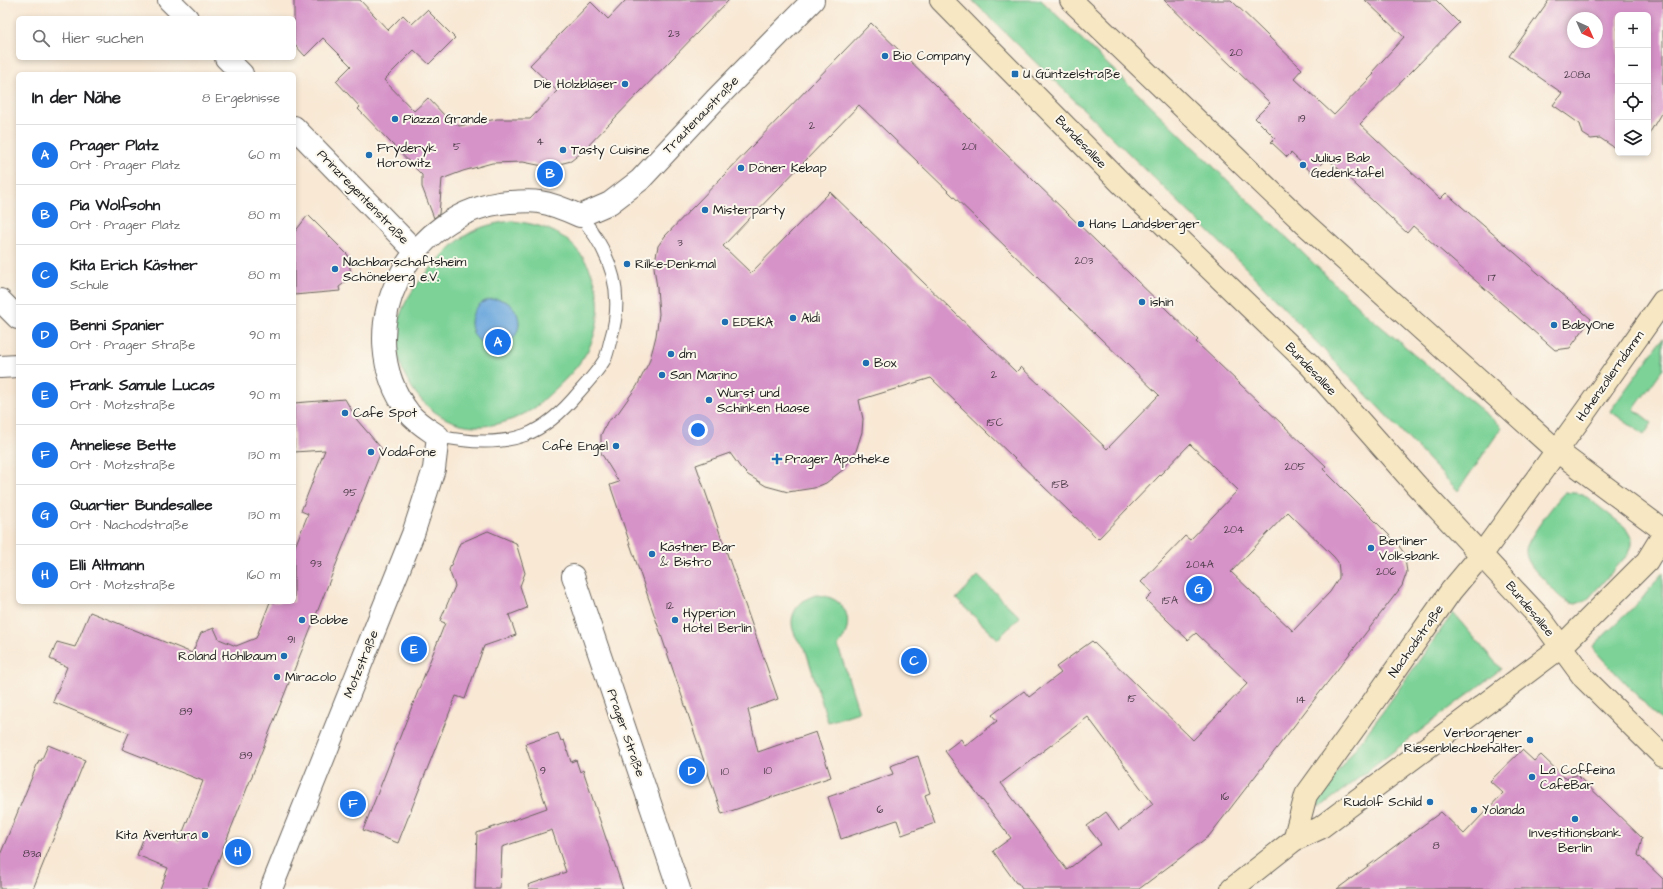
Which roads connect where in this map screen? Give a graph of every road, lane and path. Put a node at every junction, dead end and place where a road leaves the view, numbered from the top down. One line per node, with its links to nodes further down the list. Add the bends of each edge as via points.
1 (169, 0): 5 (street)
2 (941, 0): 20 (main road, Bundesallee, via 1120,182 1310,366)
3 (1071, 0): 17 (main road, via 1305,224)
4 (804, 3): 9 (street, Trautenaustraße, via 640,180 610,203)
5 (185, 16)
6 (228, 60): 7 (street)
7 (240, 72)
8 (296, 129): 10 (street, Prinzregentenstraße)
9 (580, 216): 10 (street, via 539,202 492,204 464,214 437,229); 16 (lane, via 594,232 605,251 613,274 617,312 605,358 572,401 547,423 525,435 489,441 454,440)
10 (415, 250): 16 (street, via 401,272 391,296 386,320 386,352 390,374 410,414)
11 (0, 300): 13 (street)
12 (1663, 301): 17 (main road, Hohenzollerndamm)
13 (16, 316)
14 (16, 366): 15 (street)
15 (0, 367)
16 (438, 436): 25 (street, Motzstraße, via 434,469 413,534)
17 (1557, 451): 18 (main road); 20 (main road, Nachodstraße)
18 (1663, 530)
19 (1663, 535): 22 (main road, via 1647,560)
20 (1482, 554): 22 (main road, Bundesallee, via 1541,619); 24 (main road, Nachodstraße, via 1451,591 1306,795)
21 (573, 576): 26 (street, Prager Straße)
22 (1561, 647): 23 (main road, Bundesallee, via 1584,678); 24 (main road, via 1326,823)
23 (1663, 756)
24 (1294, 840): 27 (main road)
25 (271, 889)
26 (679, 889)
27 (1232, 889)

